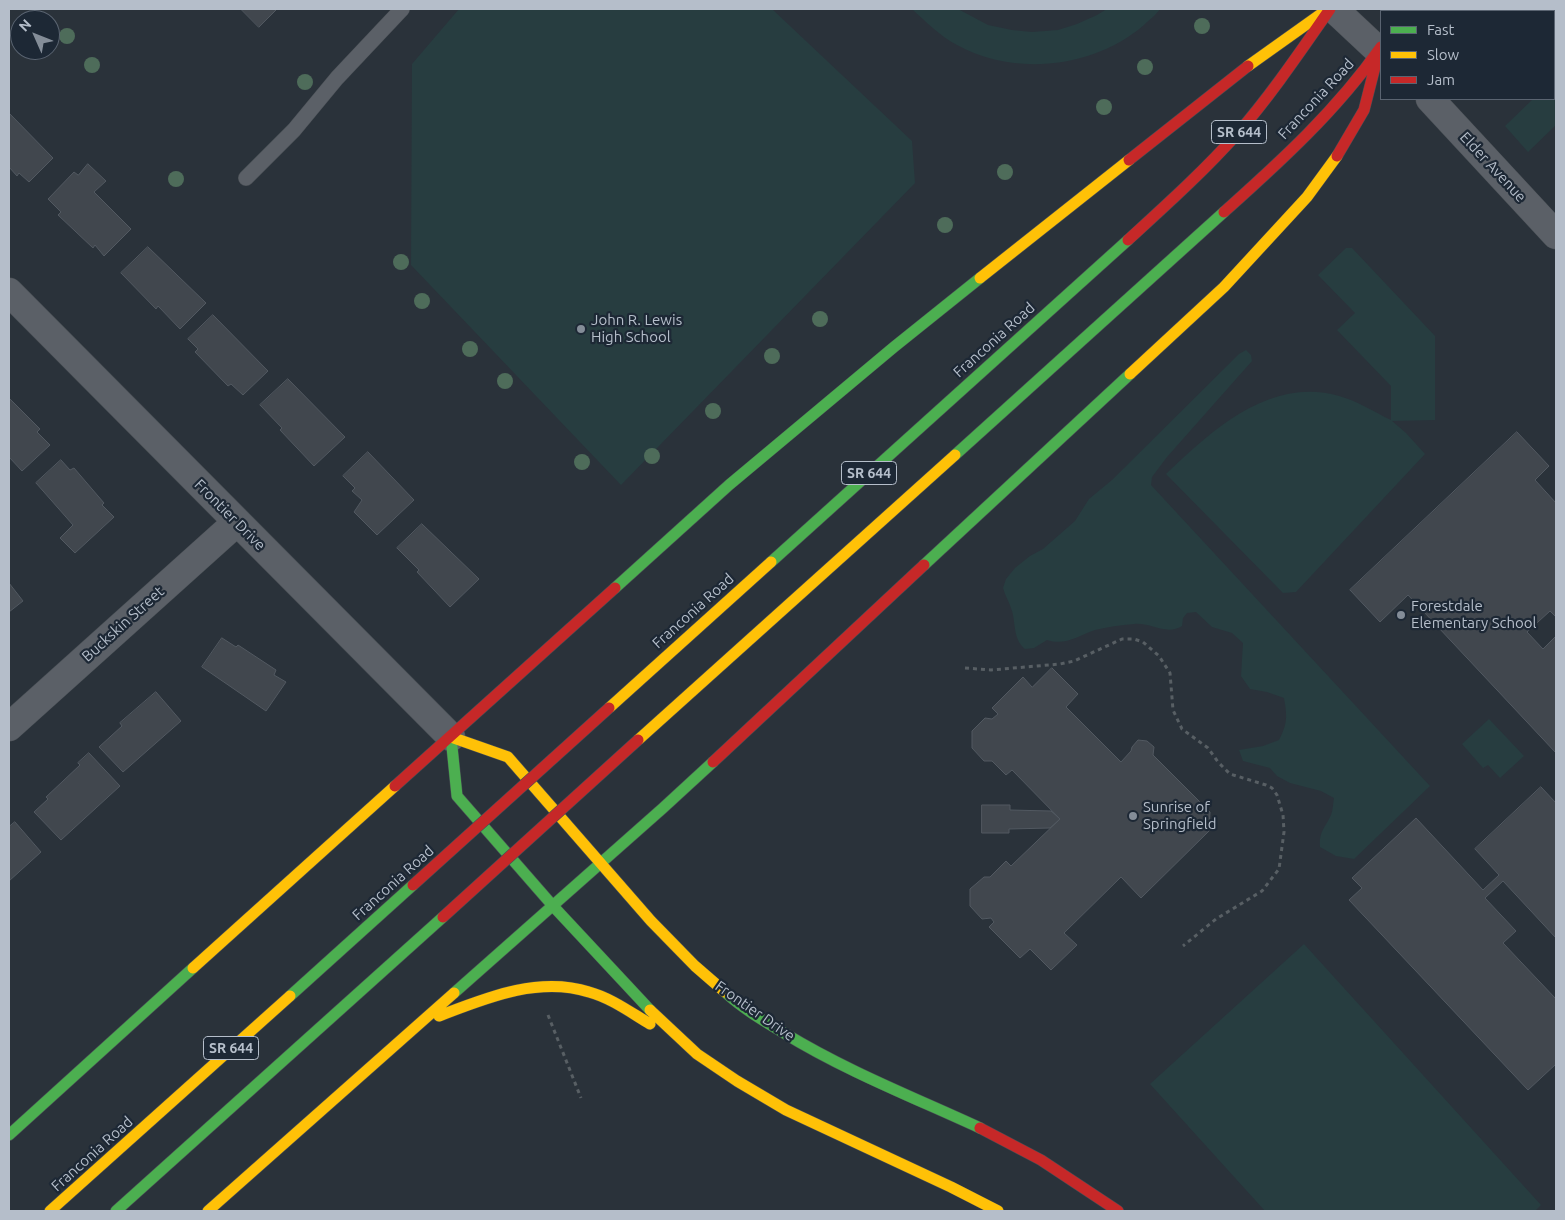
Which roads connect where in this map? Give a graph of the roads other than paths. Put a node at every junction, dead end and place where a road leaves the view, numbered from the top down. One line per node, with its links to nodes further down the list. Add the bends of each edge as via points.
1 (402, 9): 6 (lane, via 337,78 294,130)
2 (1329, 9): 11 (main road, Franconia Road, via 1236,76 791,432); 17 (main road, Franconia Road / SR 644, bridge, via 1279,84 1238,134 1190,184)
3 (1334, 9): 4 (street)
4 (1380, 50): 12 (main road, Franconia Road, via 1364,110 1342,149 1307,197 1224,287); 18 (main road, Franconia Road / SR 644, bridge, via 1351,87 1244,194)
5 (1431, 100): 7 (street, Elder Avenue)
6 (246, 178)
7 (1556, 235)
8 (9, 292): 9 (street, Frontier Drive)
9 (237, 522): 10 (street, Buckskin Street); 11 (street, Frontier Drive)
10 (9, 727)
11 (451, 737): 12 (main road, Frontier Drive, via 508,757); 13 (main road, via 457,796); 16 (main road, Franconia Road)
12 (601, 863): 13 (main road, Franconia Road); 21 (main road, Frontier Drive, via 650,921 733,1000 817,1053 980,1128 1041,1160)
13 (553, 906): 14 (main road, Franconia Road); 15 (main road, via 654,1014)
14 (421, 1023): 15 (main road, via 512,990 558,987 585,991 609,1000); 19 (main road, Franconia Road)
15 (697, 1054): 20 (main road, via 786,1110)
16 (9, 1135)
17 (50, 1211)
18 (116, 1211)
19 (208, 1211)
20 (998, 1211)
21 (1118, 1211)

